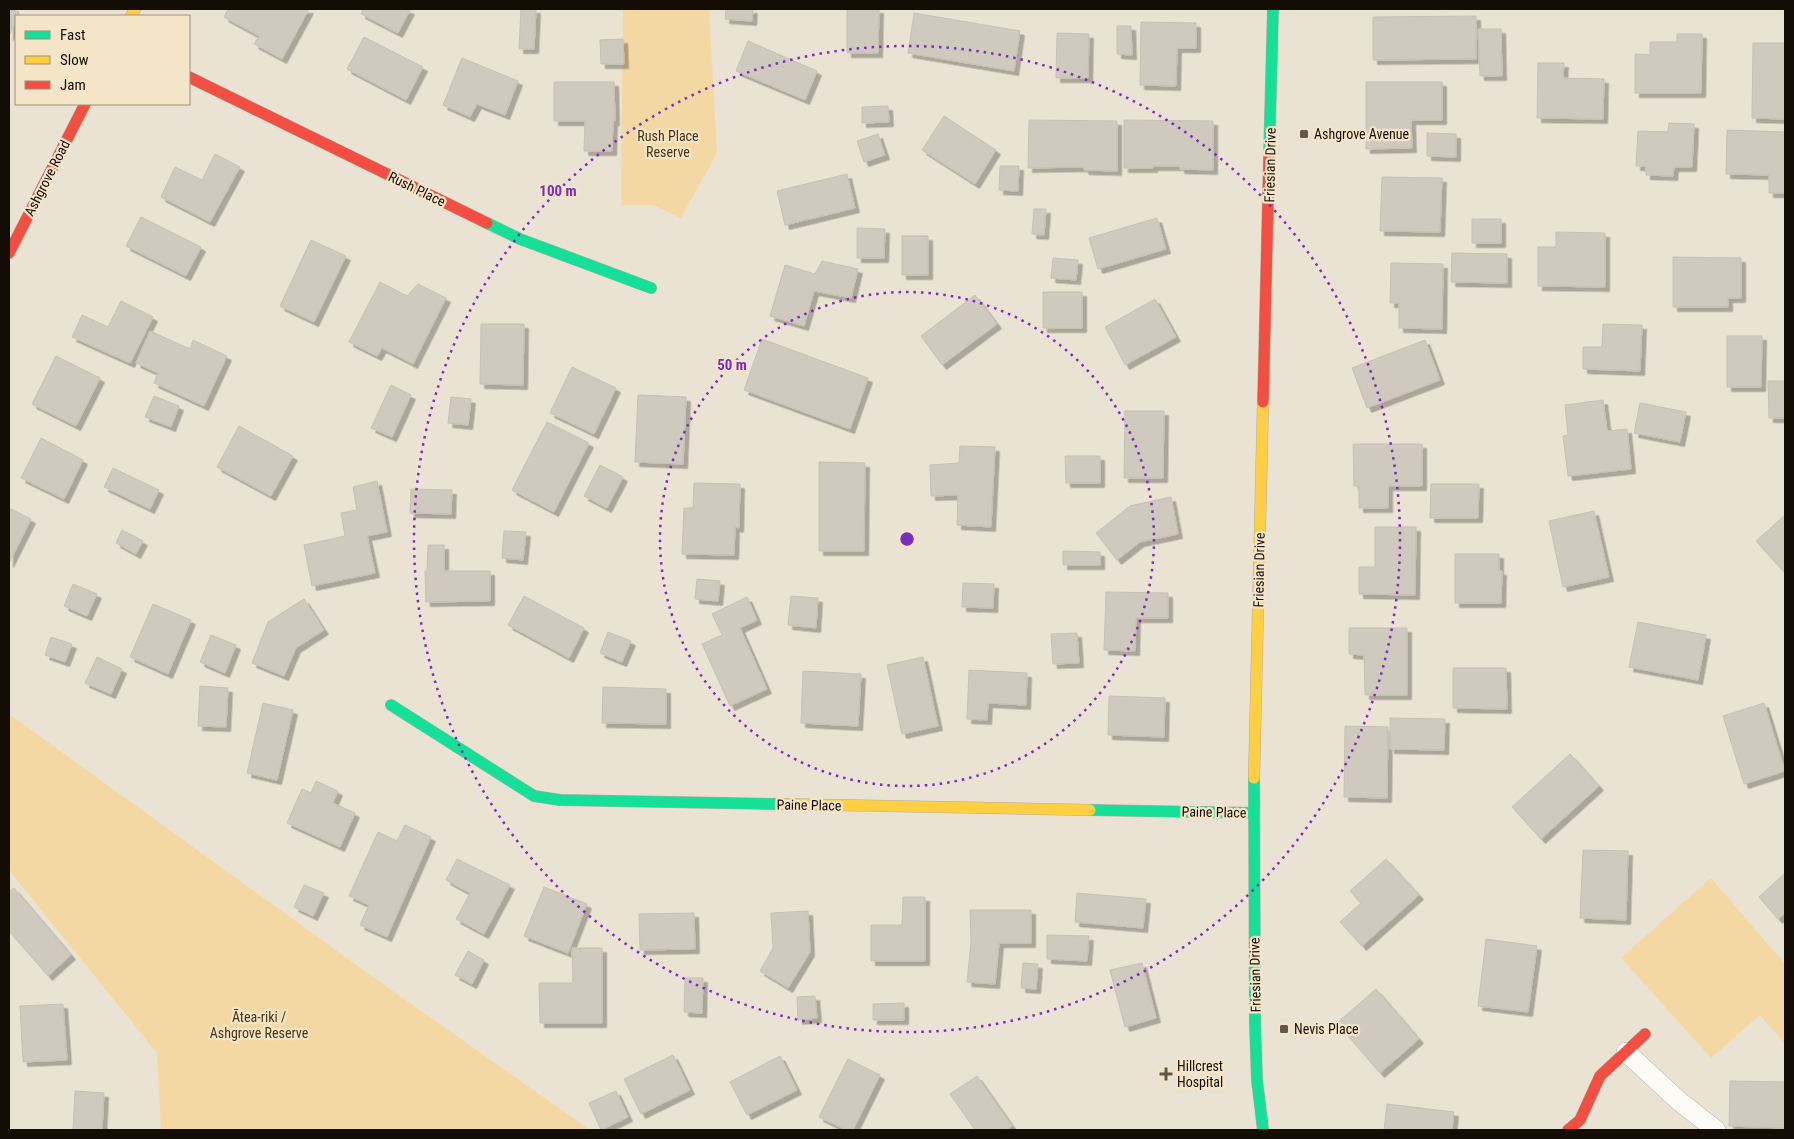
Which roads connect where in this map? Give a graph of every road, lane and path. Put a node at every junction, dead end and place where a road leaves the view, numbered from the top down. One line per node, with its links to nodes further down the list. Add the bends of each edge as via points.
1 (1273, 9): 7 (street, Friesian Drive)
2 (190, 77): 5 (street, Rush Place, via 520,239)
3 (84, 105): 4 (street, Ashgrove Road)
4 (9, 253)
5 (651, 288)
6 (391, 705): 7 (street, Paine Place, via 534,796 560,800)
7 (1253, 813): 10 (street, Friesian Drive, via 1256,1062)
8 (1645, 1034): 9 (street)
9 (1626, 1052): 11 (street, via 1600,1076 1580,1120); 12 (lane)
10 (1263, 1130)
11 (1568, 1130)
12 (1716, 1130)

